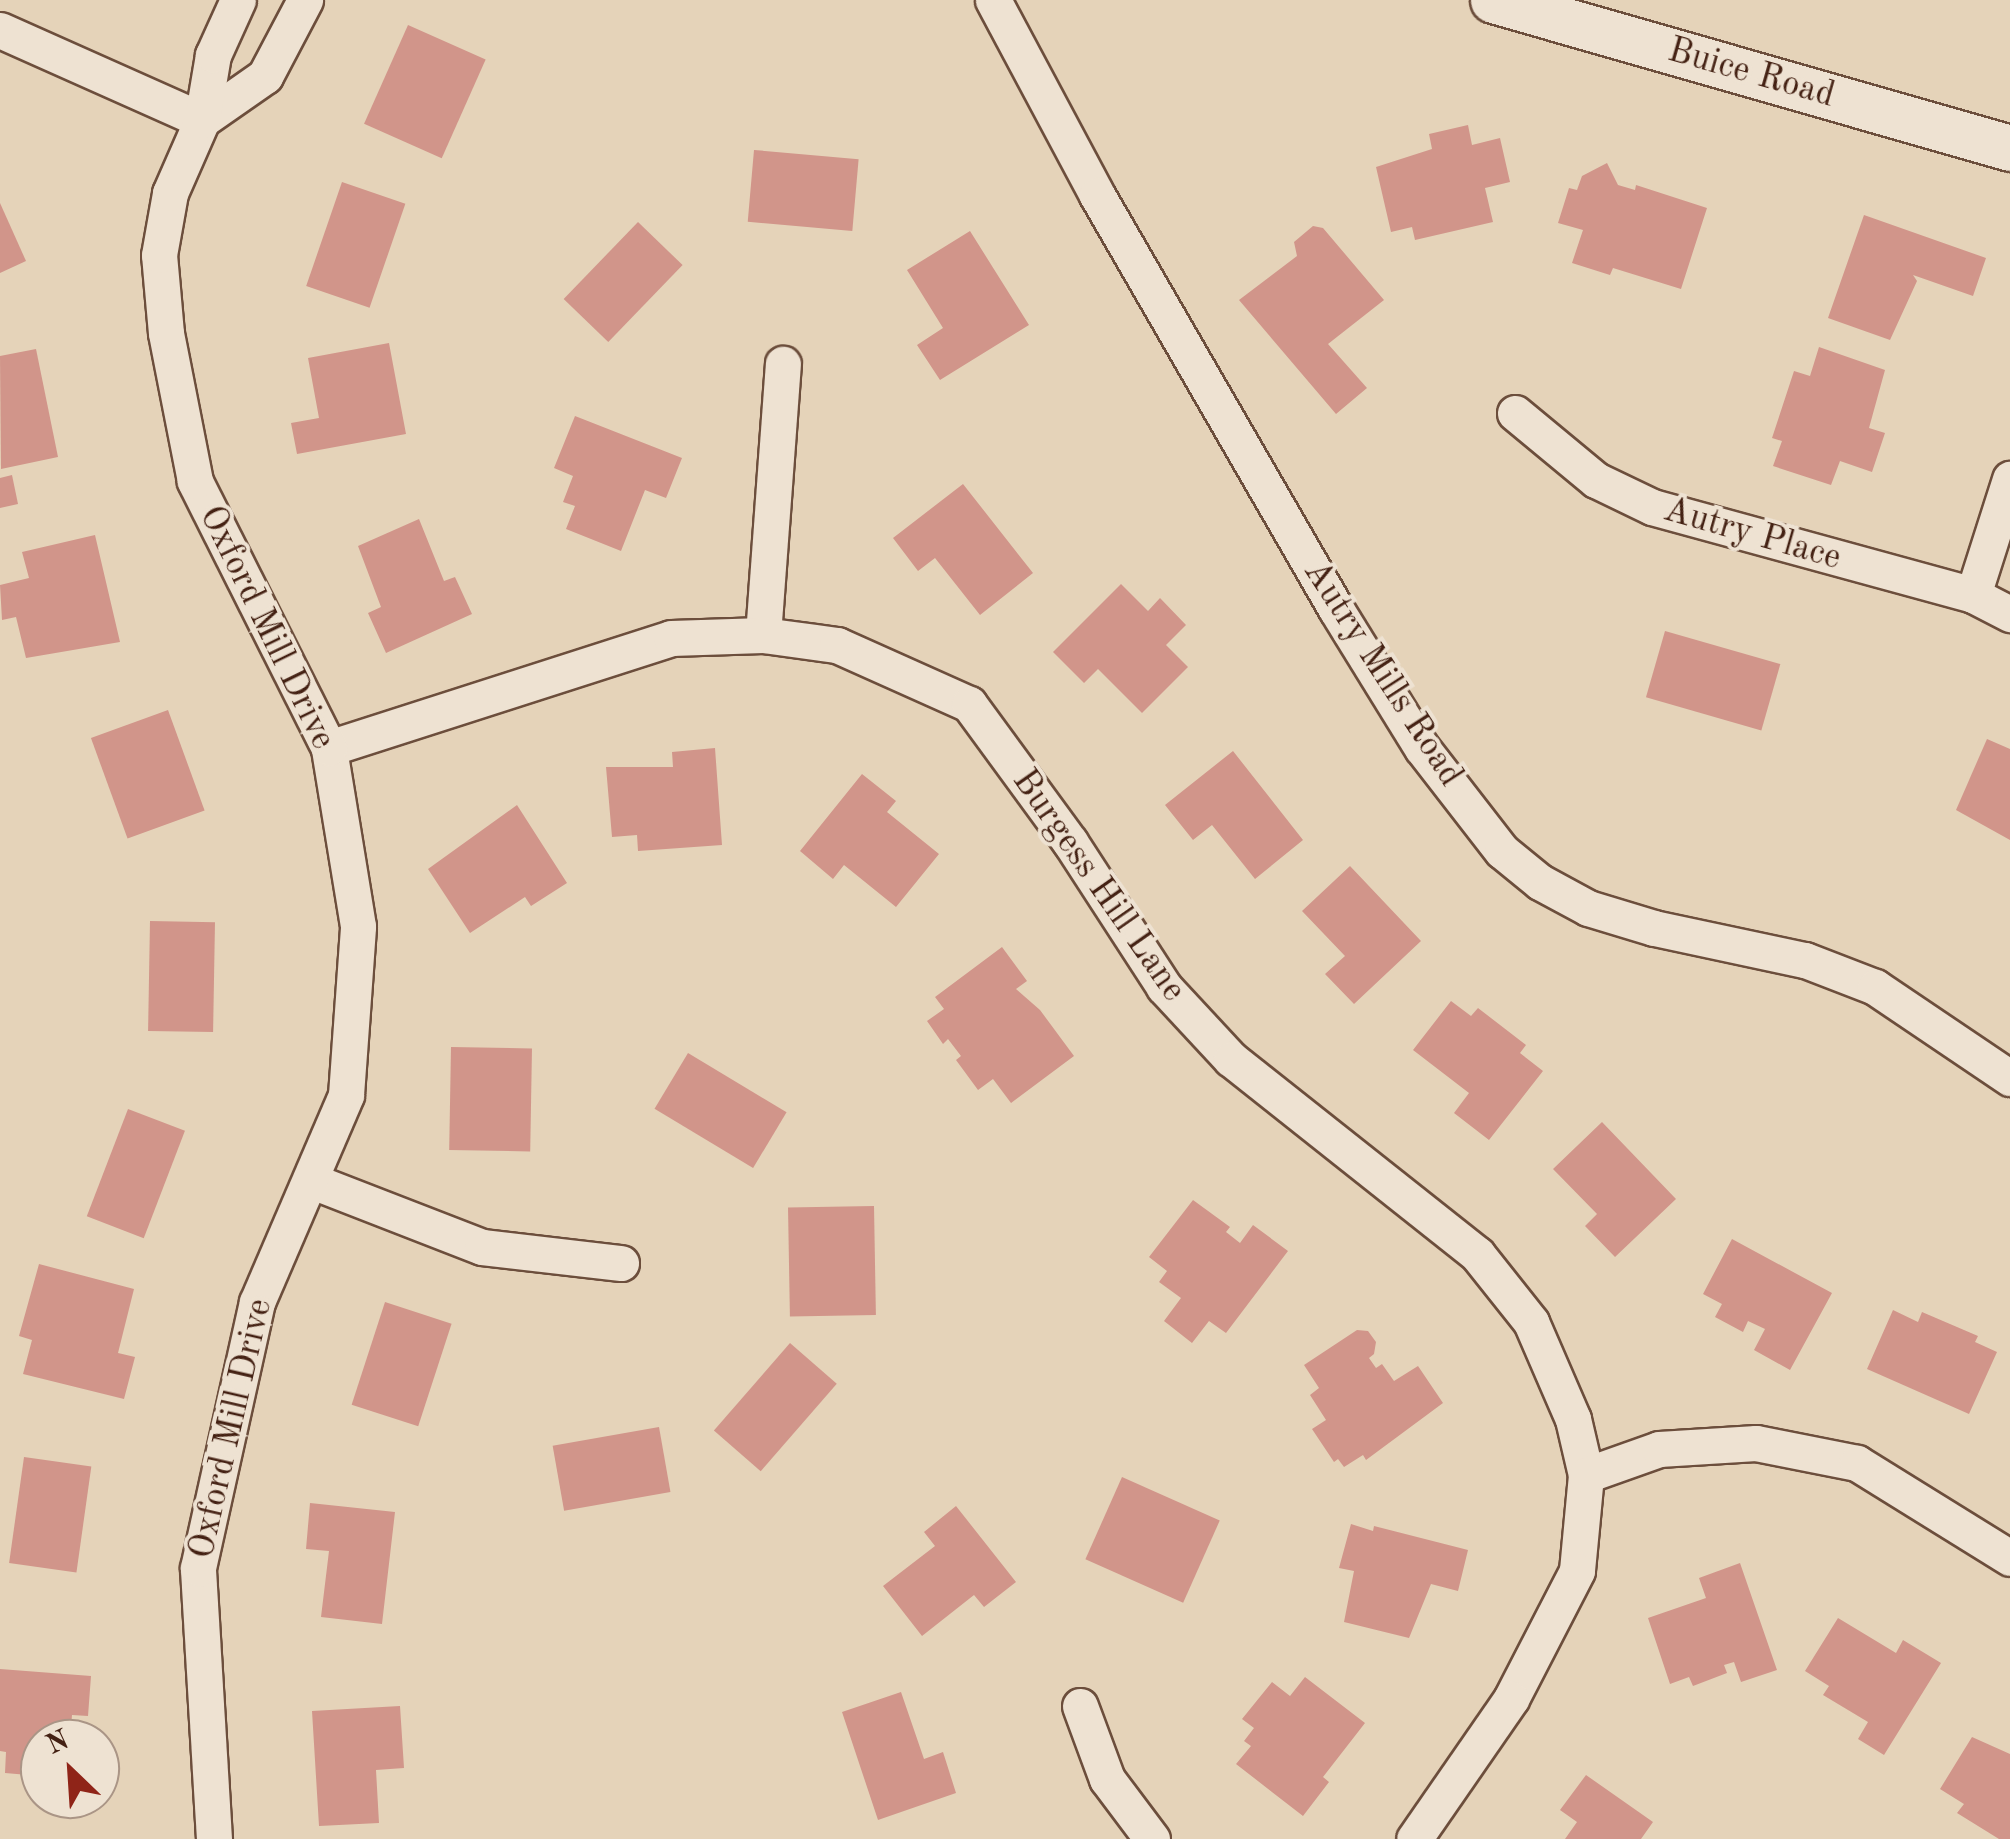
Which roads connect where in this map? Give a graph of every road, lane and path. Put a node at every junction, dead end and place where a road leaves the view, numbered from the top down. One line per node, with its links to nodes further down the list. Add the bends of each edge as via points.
1 (238, 0): 6 (street, Oxford Mill Drive, via 212,55)
2 (304, 0): 6 (street, via 266,76)
3 (993, 0): 15 (street, Autry Mills Road, via 1097,195 1336,609 1422,748 1502,850 1540,882 1588,908 1805,960 1875,987)
4 (1493, 0): 7 (street, Buice Road)
5 (0, 30): 6 (street)
6 (202, 120): 14 (street, Oxford Mill Drive, via 170,194 159,255 166,333 195,481)
7 (2010, 148)
8 (783, 364): 13 (street)
9 (1516, 414): 11 (street, Autry Place, via 1596,480 1652,507)
10 (2010, 480): 11 (street)
11 (1973, 594): 12 (street, Autry Place)
12 (2010, 614)
13 (762, 634): 14 (street, Burgess Hill Lane, via 671,638); 18 (street, Burgess Hill Lane, via 838,644 969,704 1177,1002 1230,1059 1478,1254 1531,1322 1572,1419)
14 (329, 748): 16 (street, Oxford Mill Drive, via 358,926 346,1095)
15 (2010, 1078)
16 (312, 1181): 17 (street, via 482,1247); 21 (street, Oxford Mill Drive, via 257,1302 198,1568)
17 (621, 1264)
18 (1586, 1475): 19 (street, via 1659,1450 1756,1443 1857,1463); 23 (street, Burgess Hill Lane, via 1576,1571 1511,1699)
19 (2010, 1558)
20 (1080, 1706): 22 (street, via 1106,1779)
21 (214, 1839)
22 (1152, 1839)
23 (1414, 1839)

